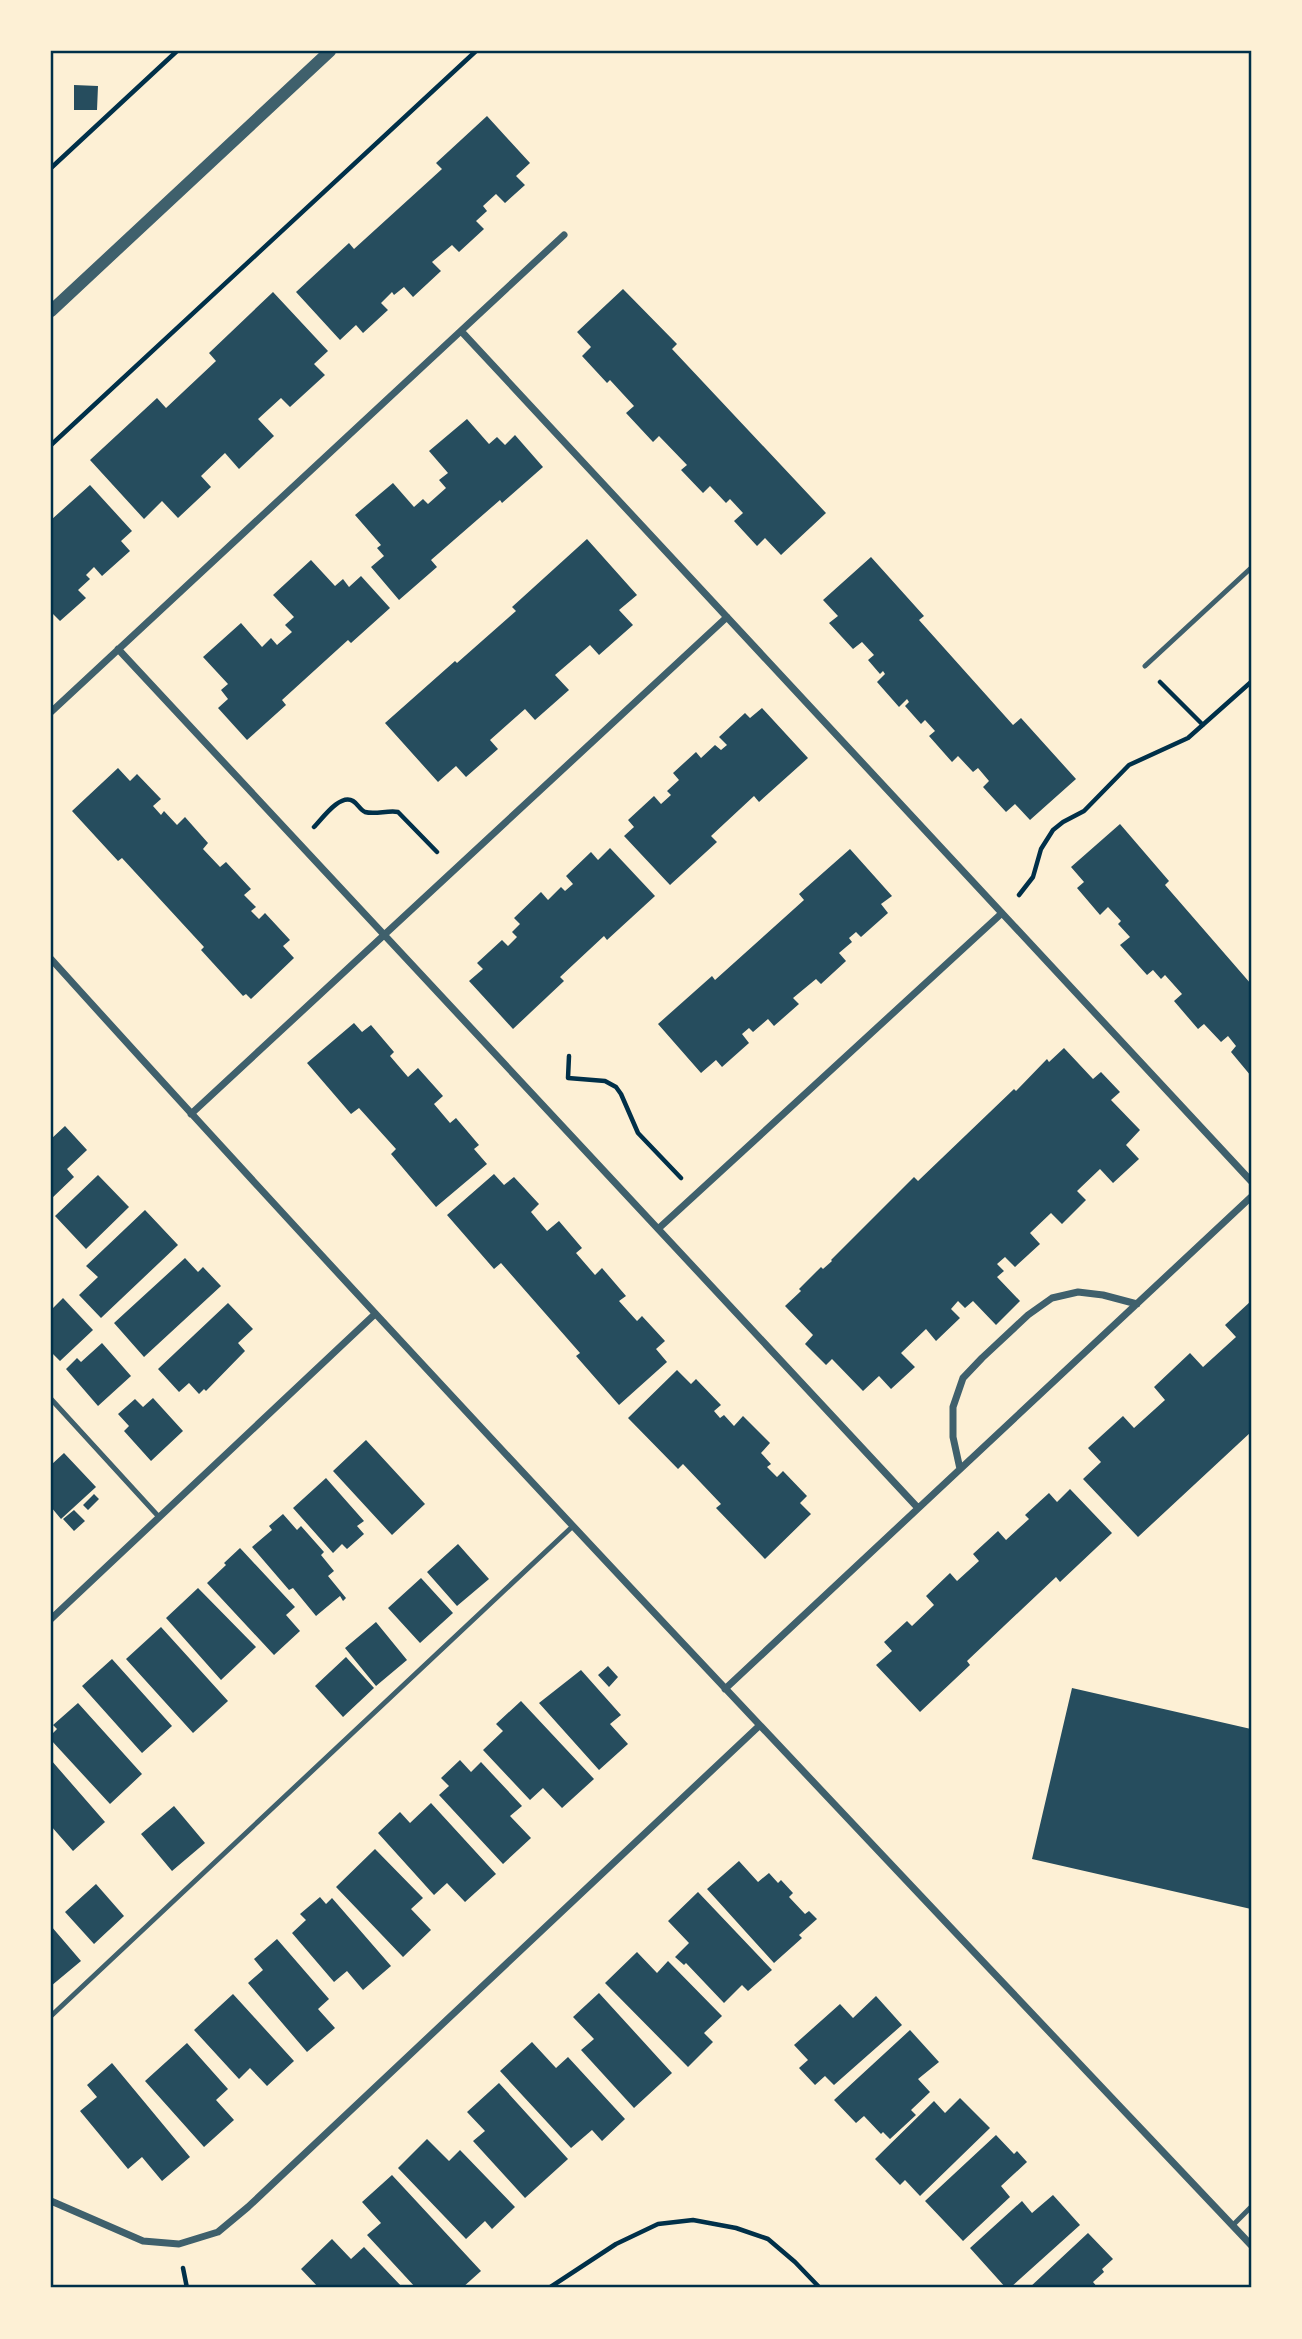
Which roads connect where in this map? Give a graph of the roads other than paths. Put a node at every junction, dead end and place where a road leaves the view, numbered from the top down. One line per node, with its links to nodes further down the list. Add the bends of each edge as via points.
1 (330, 51): 3 (street)
2 (564, 235): 4 (street)
3 (51, 311)
4 (461, 331): 6 (street); 7 (street)
5 (1251, 568): 8 (lane)
6 (727, 617): 10 (street); 11 (street)
7 (118, 649): 9 (street); 11 (street)
8 (1145, 666)
9 (51, 712)
10 (1002, 913): 14 (street); 16 (street)
11 (384, 935): 13 (street); 16 (street)
12 (51, 959): 13 (street)
13 (191, 1114): 18 (street)
14 (1251, 1181)
15 (1251, 1197): 17 (street)
16 (658, 1229): 21 (street)
17 (1137, 1304): 20 (street); 20 (street, via 1078,1292 1052,1298 1028,1315 963,1378 953,1408)
18 (375, 1314): 22 (street); 23 (street)
19 (51, 1399): 22 (lane)
20 (960, 1469): 21 (street)
21 (918, 1508): 25 (street)
22 (159, 1517): 24 (street)
23 (573, 1526): 25 (street); 27 (lane)
24 (51, 1619)
25 (725, 1689): 26 (street)
26 (759, 1726): 28 (street, via 218,2232 179,2244 143,2241); 30 (street)
27 (51, 2017)
28 (51, 2201)
29 (1251, 2207): 30 (lane)
30 (1233, 2225): 31 (street)
31 (1251, 2245)

